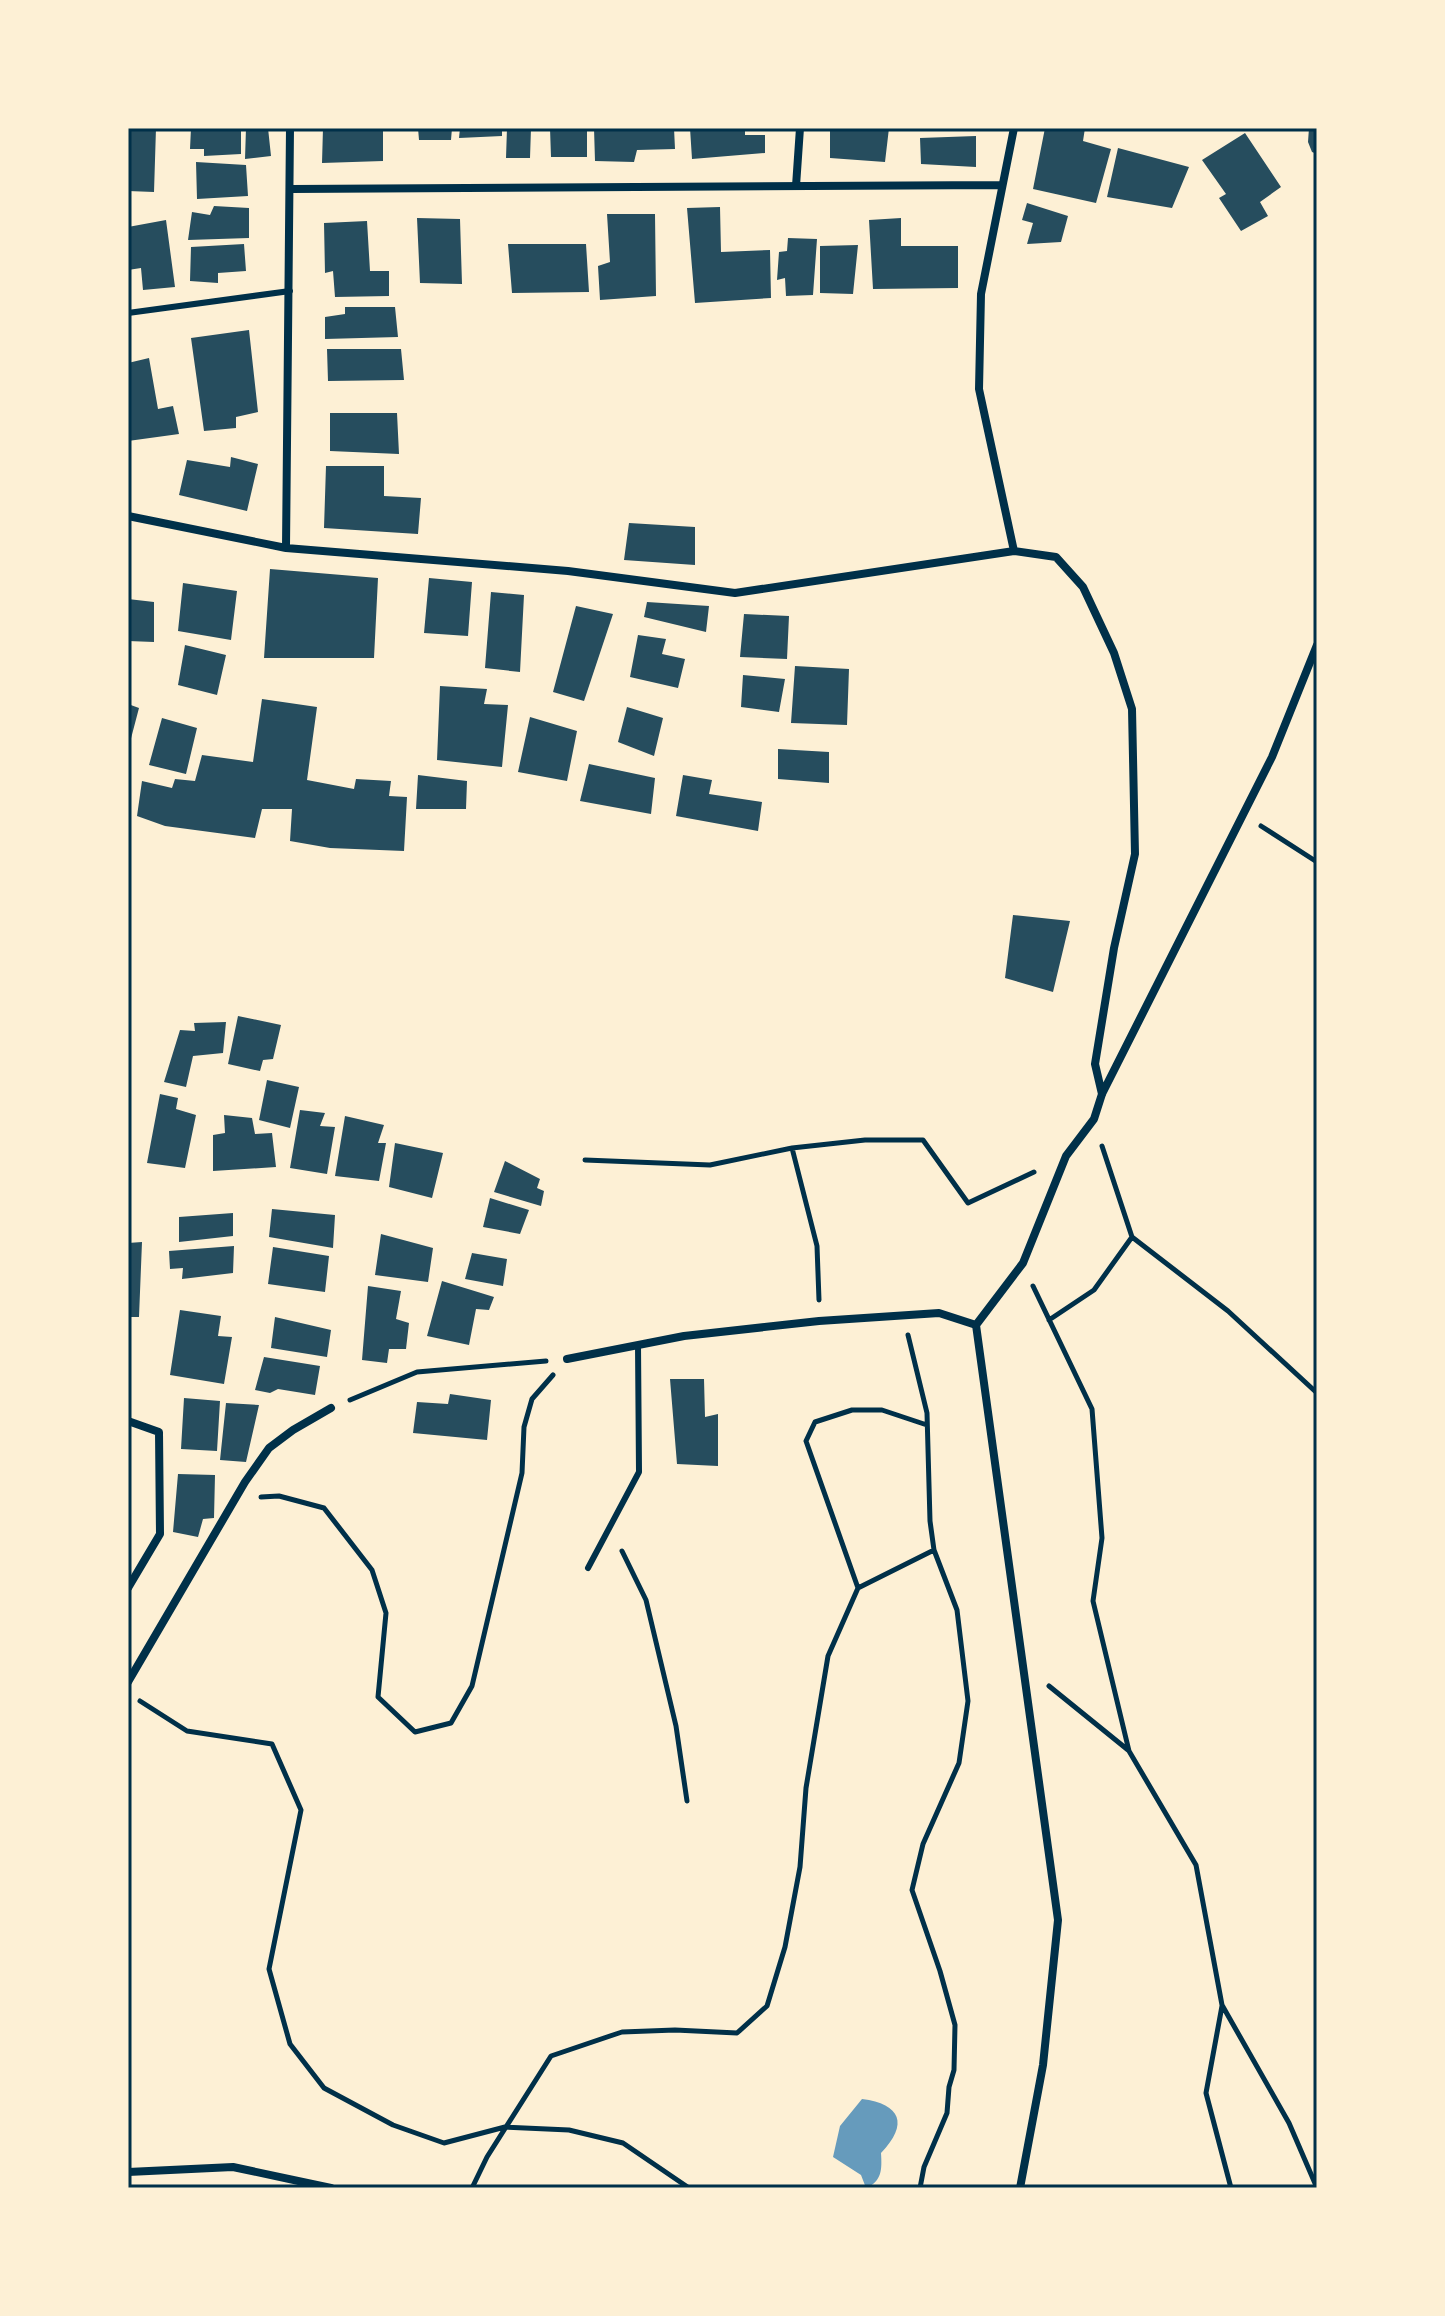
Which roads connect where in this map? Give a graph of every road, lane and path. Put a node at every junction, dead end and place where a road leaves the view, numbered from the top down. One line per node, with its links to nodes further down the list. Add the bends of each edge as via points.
1 (290, 128): 6 (street)
2 (800, 128): 5 (street)
3 (1014, 128): 4 (street)
4 (1001, 185): 5 (street); 11 (street, via 981,294 979,389)
5 (796, 186): 6 (street)
6 (291, 189): 7 (street)
7 (290, 291): 8 (lane); 10 (street)
8 (128, 313)
9 (128, 516): 10 (street)
10 (286, 548): 11 (street, via 568,571 735,593)
11 (1014, 551): 15 (street, via 1056,557 1083,587 1114,653 1132,709 1135,854 1095,1064)
12 (1317, 645): 13 (street)
13 (1243, 815): 14 (path); 15 (street)
14 (1317, 862)
15 (1102, 1094): 16 (street)
16 (1094, 1119): 18 (street); 20 (path)
17 (792, 1148): 18 (path, via 923,1140 968,1203); 19 (path, via 710,1165); 24 (path, via 817,1246)
18 (1066, 1156): 21 (street)
19 (585, 1160)
20 (1132, 1237): 23 (path, via 1094,1290); 28 (path, via 1228,1311)
21 (1023, 1263): 23 (path); 25 (street)
22 (903, 1316): 24 (street); 25 (street, via 939,1313); 31 (path)
23 (1049, 1320): 41 (path, via 1092,1409 1102,1538 1093,1601)
24 (819, 1321): 26 (street)
25 (976, 1325): 38 (street)
26 (638, 1345): 27 (street); 33 (lane, via 639,1472)
27 (567, 1359): 29 (path, via 417,1372); 32 (path, via 532,1399 524,1427 522,1473 472,1686 451,1723 415,1732 378,1697 386,1613 372,1570 324,1508 279,1496)
28 (1317, 1393)
29 (331, 1408): 39 (street, via 269,1448)
30 (128, 1421): 36 (street, via 159,1432 160,1534)
31 (927, 1425): 34 (path); 37 (path, via 882,1410 852,1410 815,1422 806,1441)
32 (255, 1497)
33 (610, 1529): 35 (lane); 42 (path, via 646,1600 676,1726)
34 (934, 1550): 37 (path); 49 (path, via 957,1610 968,1701 959,1763 923,1844 912,1890 955,2025 947,2113)
35 (588, 1568)
36 (128, 1588)
37 (858, 1588): 44 (path, via 828,1656 806,1788 800,1867 767,2006 737,2033 622,2032 551,2056)
38 (1023, 1663): 41 (path); 50 (street, via 1058,1920 1043,2065)
39 (128, 1682)
40 (128, 1693): 44 (path, via 187,1731 272,1744 301,1810 269,1969 290,2044 324,2088 393,2125 444,2143)
41 (1129, 1751): 43 (path, via 1196,1865)
42 (687, 1801)
43 (1222, 2005): 51 (path, via 1206,2093); 52 (path, via 1289,2123)
44 (505, 2127): 47 (path); 48 (path, via 569,2130 623,2143)
45 (128, 2172): 46 (street, via 233,2167)
46 (331, 2188)
47 (472, 2188)
48 (689, 2188)
49 (920, 2188)
50 (1020, 2188)
51 (1231, 2188)
52 (1317, 2188)

